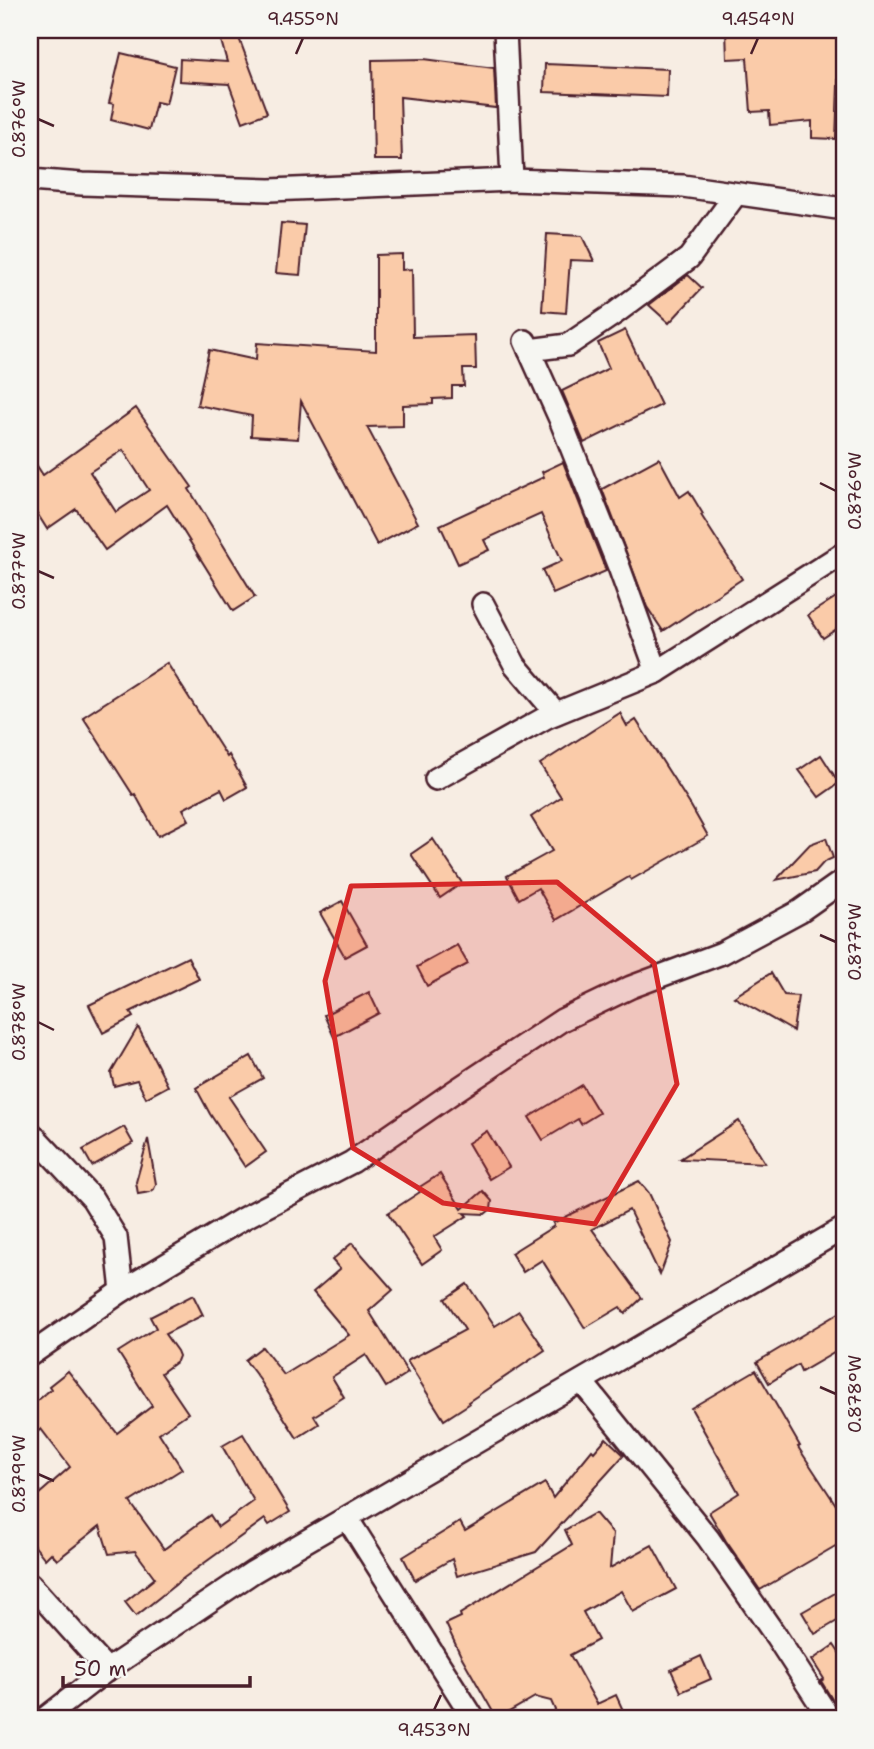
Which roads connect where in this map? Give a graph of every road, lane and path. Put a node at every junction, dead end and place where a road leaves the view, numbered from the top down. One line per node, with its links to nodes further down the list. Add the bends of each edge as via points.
1 (505, 30): 3 (street)
2 (30, 180): 3 (street, via 271,190)
3 (512, 180): 4 (street, via 683,186)
4 (736, 194): 5 (street); 8 (street, via 689,258 614,314 568,345 527,345)
5 (844, 209)
6 (844, 553): 8 (street)
7 (483, 604): 9 (street, via 515,665)
8 (657, 672): 9 (street)
9 (556, 713): 10 (street)
10 (436, 779)
11 (844, 880): 14 (street, via 800,911 722,953 631,987 562,1020 352,1162 244,1218)
12 (30, 1132): 14 (street, via 92,1198 116,1237)
13 (844, 1228): 16 (street)
14 (122, 1291): 15 (street)
15 (30, 1355)
16 (582, 1382): 17 (street); 22 (street, via 708,1538)
17 (347, 1518): 19 (street, via 253,1572); 21 (street)
18 (30, 1584): 19 (street)
19 (107, 1670): 20 (street)
20 (44, 1719)
21 (474, 1719)
22 (830, 1719)

